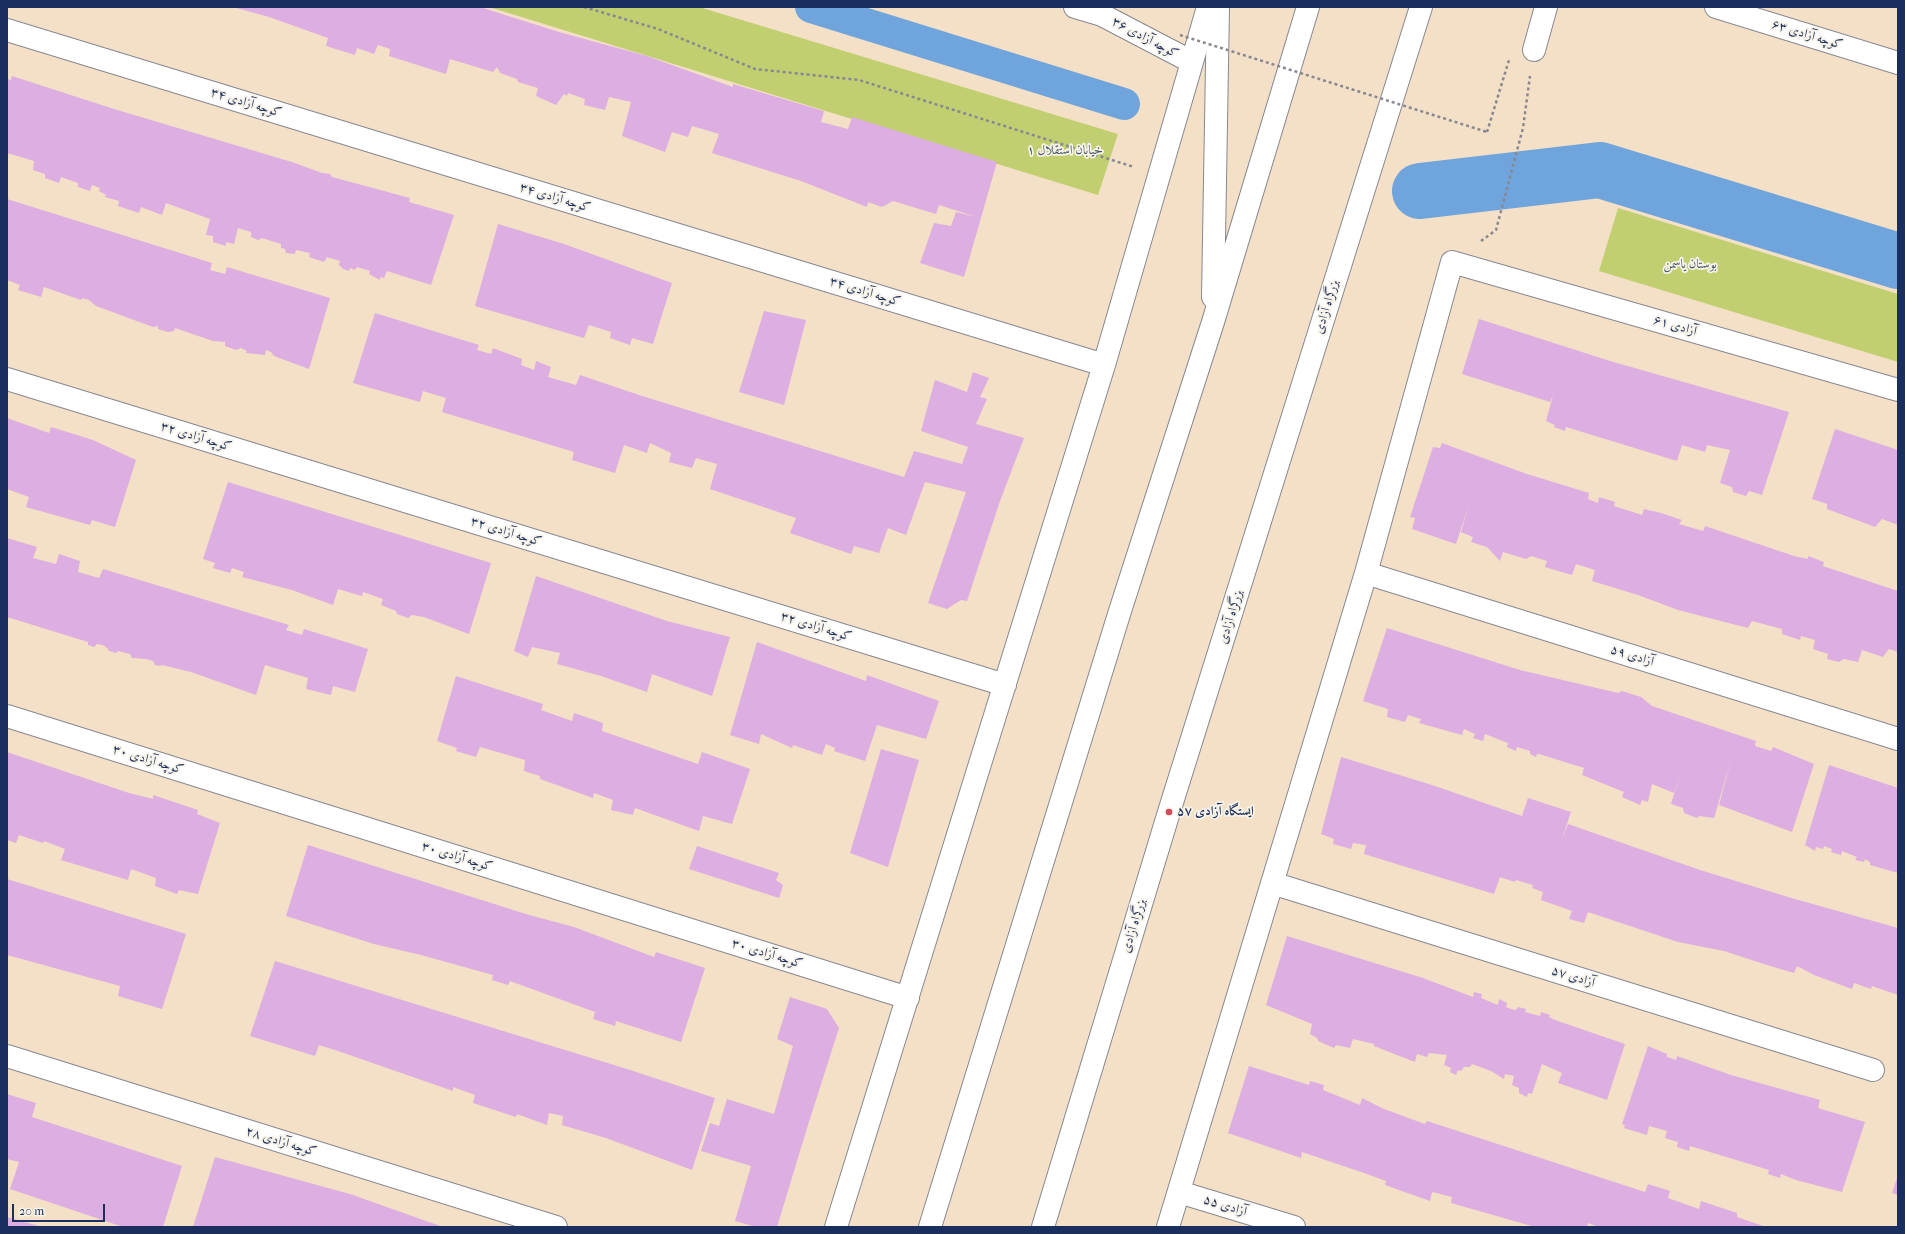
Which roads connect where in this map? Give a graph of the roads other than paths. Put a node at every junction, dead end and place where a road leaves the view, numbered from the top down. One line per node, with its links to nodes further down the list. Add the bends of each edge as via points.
1 (1075, 7): 10 (main road, کوچه آزادی ۳۶, via 1102,15)
2 (1208, 7): 10 (main road)
3 (1218, 7): 12 (main road)
4 (1308, 7): 12 (main road)
5 (1421, 7): 28 (main road, بزرگراه آزادی)
6 (1546, 7): 9 (main road)
7 (1716, 7): 11 (main road, کوچه آزادی ۶۳)
8 (7, 30): 13 (main road, کوچه آزادی ۳۴)
9 (1534, 50)
10 (1192, 62): 13 (main road)
11 (1898, 63)
12 (1213, 322): 27 (main road, via 1120,611)
13 (1104, 365): 17 (main road)
14 (7, 379): 17 (main road, کوچه آزادی ۳۲)
15 (1898, 390): 16 (main road, آزادی ۶۱, via 1452,262)
16 (1366, 573): 19 (main road, آزادی ۵۹); 20 (main road)
17 (1005, 685): 21 (main road)
18 (7, 716): 21 (main road, کوچه آزادی ۳۰)
19 (1898, 739)
20 (1272, 884): 23 (main road, آزادی ۵۷); 24 (main road)
21 (908, 998): 26 (main road)
22 (7, 1056): 25 (main road, کوچه آزادی ۲۸)
23 (1873, 1070)
24 (1179, 1192): 29 (main road); 30 (main road, آزادی ۵۵)
25 (556, 1227)
26 (836, 1227)
27 (930, 1227)
28 (1042, 1227)
29 (1168, 1227)
30 (1294, 1227)

